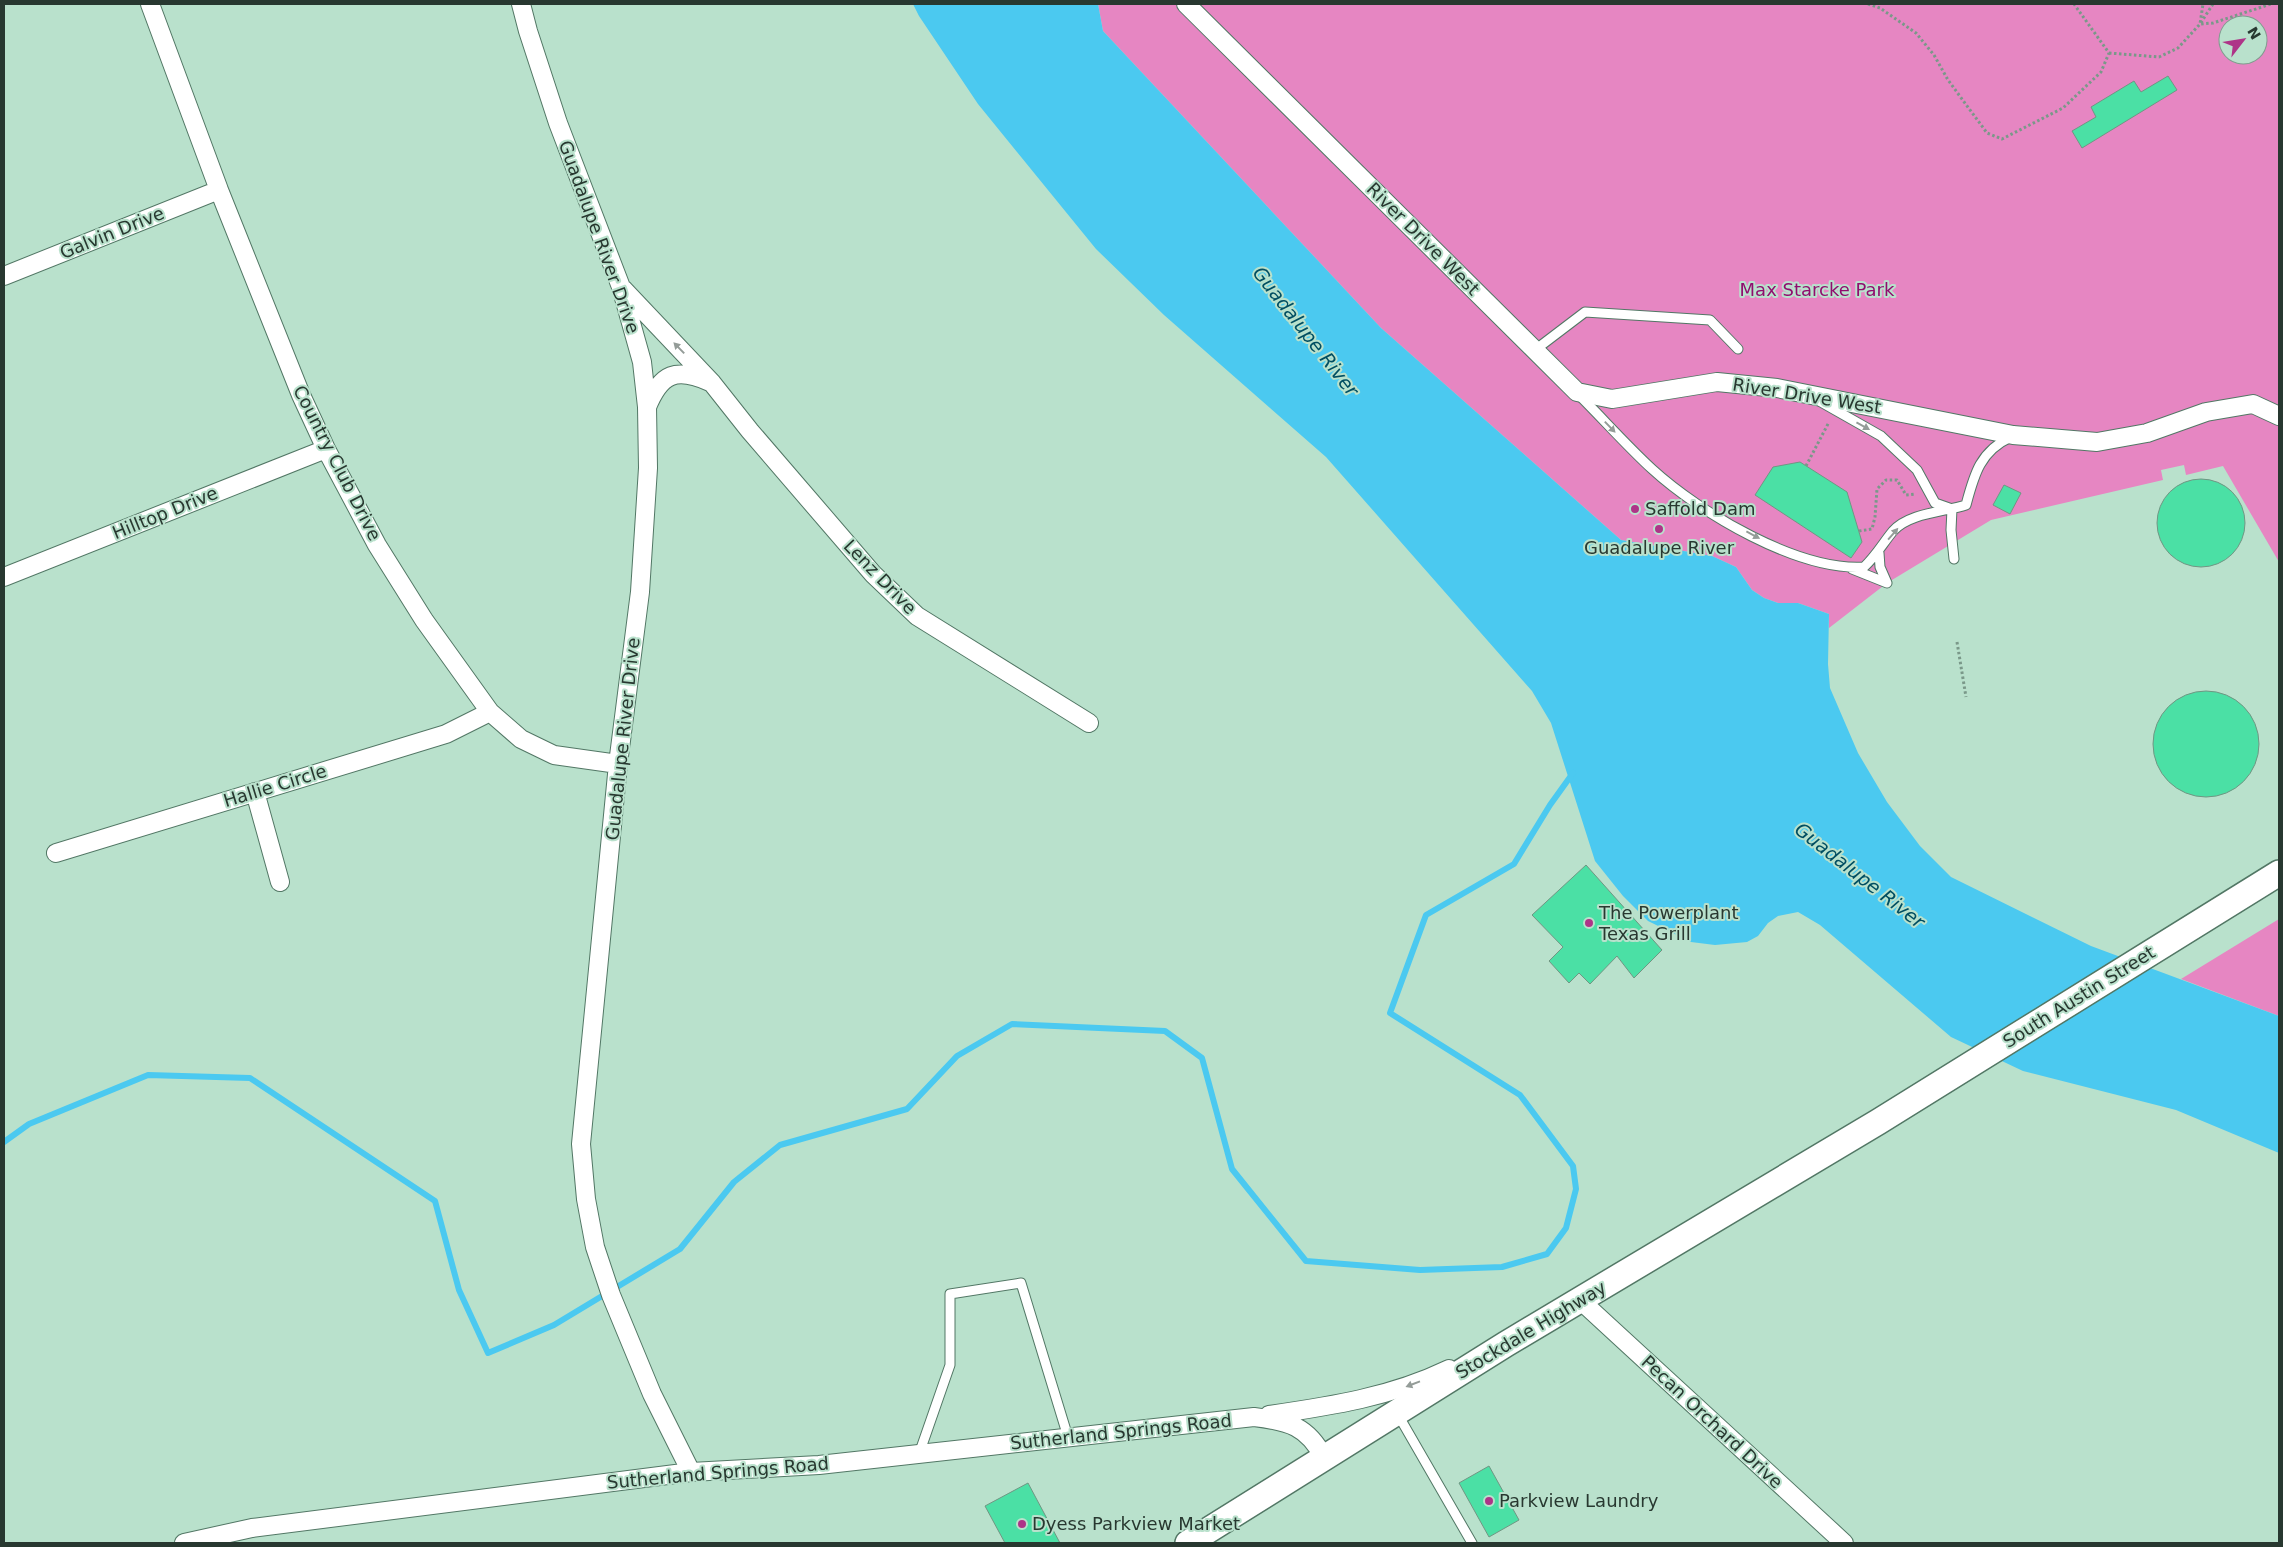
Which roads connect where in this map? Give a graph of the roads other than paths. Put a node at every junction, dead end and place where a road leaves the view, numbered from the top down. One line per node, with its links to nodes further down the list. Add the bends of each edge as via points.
1 (150, 4): 4 (street, Country Club Drive)
2 (522, 4): 6 (street, Guadalupe River Drive, via 558,123)
3 (1186, 4): 8 (street, River Drive West)
4 (220, 190): 5 (street, Galvin Drive); 15 (street, Country Club Drive)
5 (4, 276)
6 (621, 287): 9 (street, Lenz Drive, one-way to 6); 12 (street, Guadalupe River Drive, via 642,362)
7 (1738, 349): 8 (lane, via 1710,320 1585,312)
8 (1535, 350): 10 (street, River Drive West)
9 (712, 383): 12 (street, via 692,374 673,374 656,387); 22 (street, Lenz Drive, via 873,574 917,616)
10 (1577, 392): 11 (street, River Drive West, via 1612,399 1717,382); 19 (lane, one-way to 19, via 1654,470 1714,515 1785,552 1817,563)
11 (1805, 393): 14 (street, River Drive West); 16 (lane, one-way to 16, via 1880,436 1917,470 1935,502)
12 (647, 407): 23 (street, Guadalupe River Drive, via 648,468 640,592)
13 (2279, 416): 14 (street, River Drive West, via 2253,404 2206,412 2147,433 2097,442)
14 (2013, 436): 16 (lane, via 1997,443 1979,463 1966,505)
15 (326, 450): 20 (street, Hilltop Drive); 21 (street, Country Club Drive, via 377,544 424,620)
16 (1952, 509): 17 (lane, one-way to 16, via 1894,530 1913,518); 18 (lane)
17 (1879, 553): 19 (lane, via 1864,567); 19 (lane, via 1880,567 1887,582)
18 (1954, 559)
19 (1849, 568)
20 (4, 577)
21 (490, 712): 23 (street, Country Club Drive, via 520,739 554,755); 24 (street, Hallie Circle, via 446,734)
22 (1089, 723)
23 (618, 764): 36 (street, Guadalupe River Drive, via 581,1144 586,1199 595,1247 611,1295 652,1394)
24 (255, 792): 25 (street, Hallie Circle); 27 (street)
25 (56, 853)
26 (2279, 873): 28 (main road, South Austin Street)
27 (280, 882)
28 (1878, 1122): 29 (main road, Stockdale Highway)
29 (1580, 1300): 30 (main road, Stockdale Highway); 40 (street, Pecan Orchard Drive)
30 (1506, 1344): 31 (main road, Stockdale Highway); 32 (street, Sutherland Springs Road, one-way to 32, via 1438,1374 1375,1396)
31 (1397, 1413): 35 (main road, Stockdale Highway); 39 (lane)
32 (1254, 1417): 33 (street, Sutherland Springs Road); 35 (street, Sutherland Springs Road, via 1280,1420 1299,1427 1317,1445)
33 (1068, 1438): 34 (street, Sutherland Springs Road); 34 (lane, via 1021,1283 950,1294 950,1365)
34 (919, 1454): 36 (street, Sutherland Springs Road, via 819,1465)
35 (1324, 1458): 38 (main road, Stockdale Highway)
36 (691, 1472): 37 (street, Sutherland Springs Road, via 252,1528)
37 (184, 1543)
38 (1188, 1543)
39 (1472, 1543)
40 (1844, 1543)

